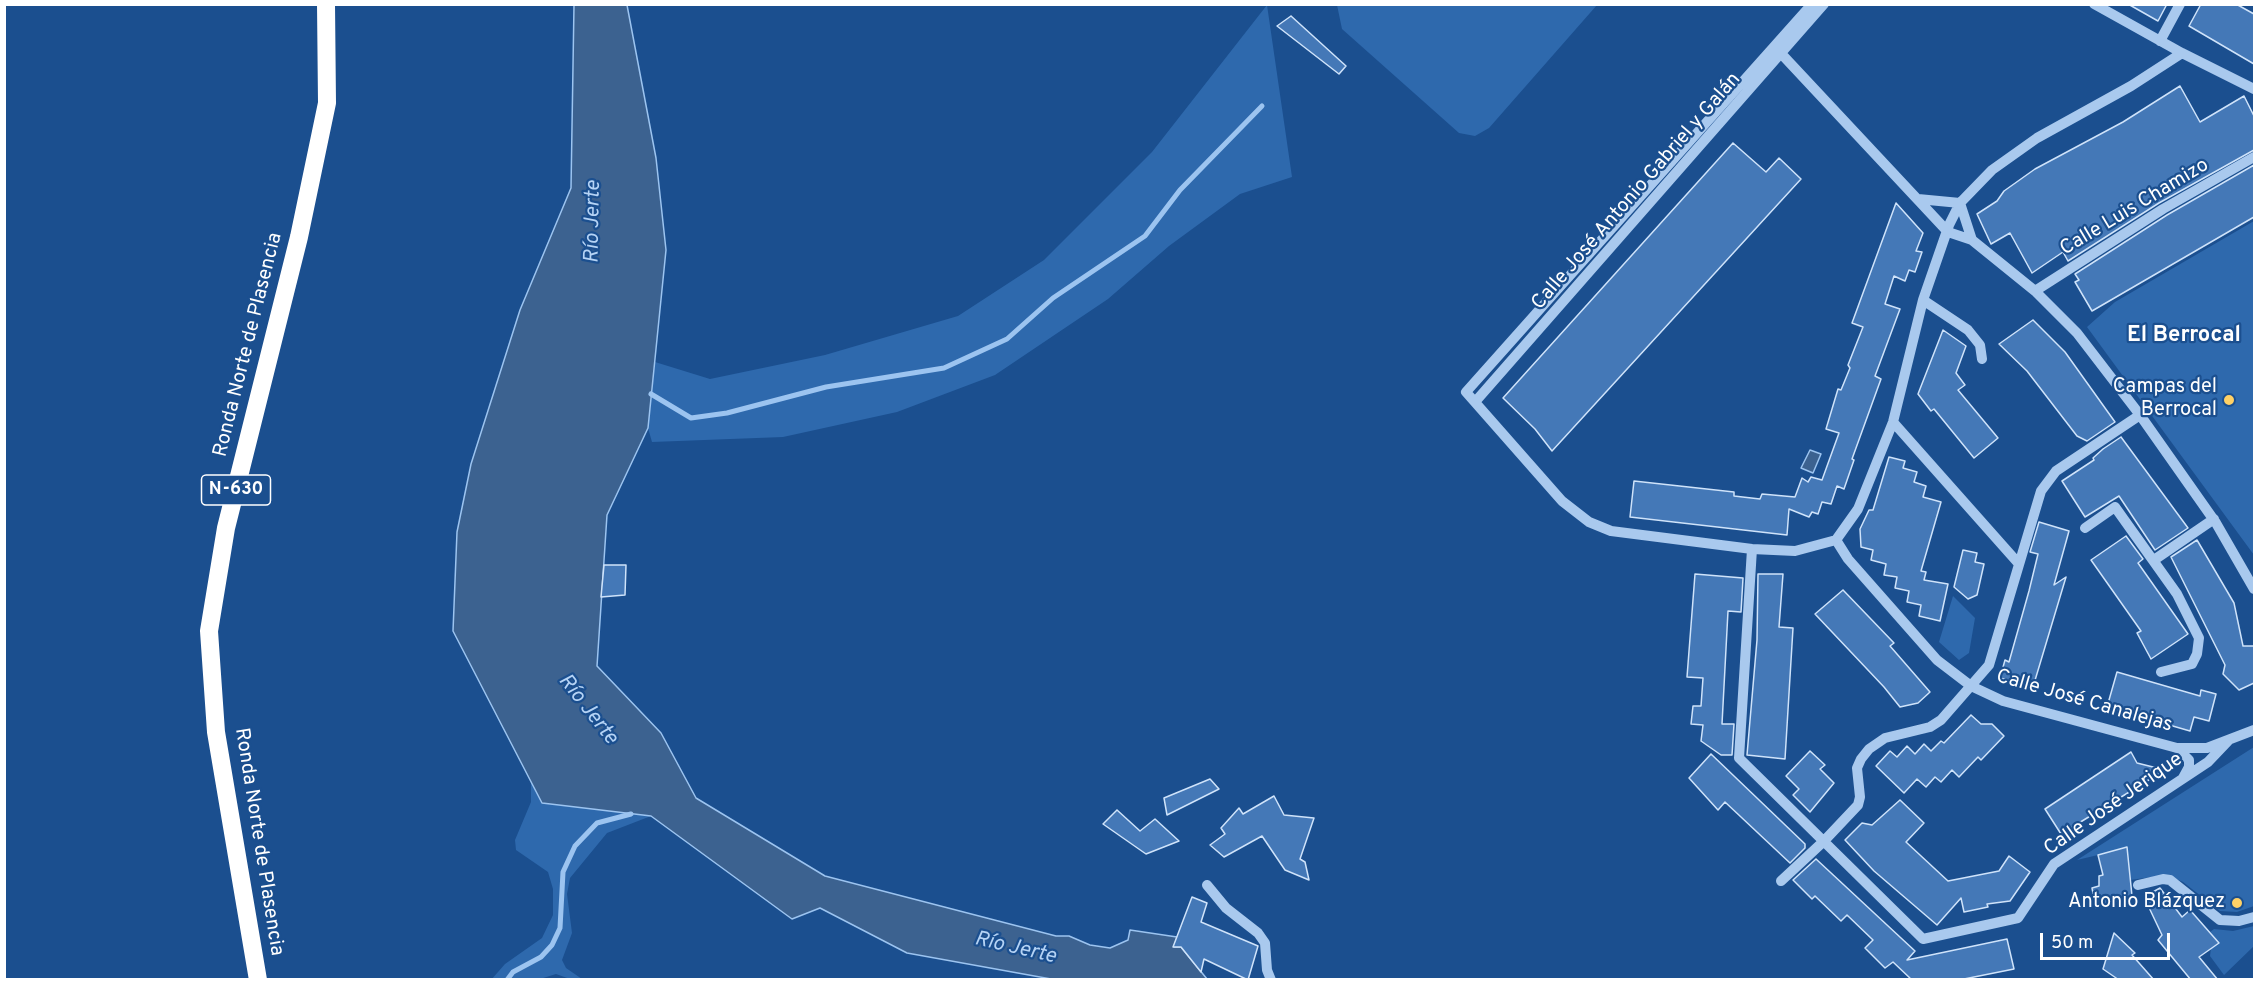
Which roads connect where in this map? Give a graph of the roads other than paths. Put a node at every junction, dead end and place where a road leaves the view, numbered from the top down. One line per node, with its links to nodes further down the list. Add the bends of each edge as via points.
1 (326, 4): 41 (highway, Ronda Norte de Plasencia / N-630, via 327,103 299,237 226,528 209,632 216,732)
2 (1812, 4): 7 (street, Calle José Antonio Gabriel y Galán)
3 (1824, 4): 7 (street, Calle José Antonio Gabriel y Galán)
4 (2094, 4): 6 (street)
5 (2180, 4): 6 (street)
6 (2160, 41): 8 (street)
7 (1778, 51): 11 (street); 18 (street, Calle José Antonio Gabriel y Galán); 18 (street, Calle José Antonio Gabriel y Galán, via 1466,392)
8 (2182, 53): 9 (street); 12 (street, via 2037,138 1992,170)
9 (2254, 88)
10 (2254, 157): 15 (street, Calle Luis Chamizo, via 2163,209)
11 (1918, 199): 12 (street); 13 (street)
12 (1960, 204): 13 (street); 14 (street)
13 (1948, 232): 14 (street); 16 (street)
14 (1972, 240): 15 (street)
15 (2035, 291): 19 (street, via 2077,333)
16 (1923, 300): 17 (street, via 1968,330 1980,345); 20 (street)
17 (1982, 359)
18 (1474, 402): 24 (street, via 1562,501 1589,522 1611,531)
19 (2140, 415): 21 (street); 26 (street, via 2056,471 2041,490)
20 (1893, 422): 23 (street, via 1858,509); 26 (street)
21 (2214, 519): 25 (street); 27 (street)
22 (2085, 528): 25 (street, via 2115,507)
23 (1836, 540): 24 (street, via 1795,551); 29 (street, Calle José Canalejas, via 1848,559 1937,660)
24 (1752, 549): 36 (street, via 1739,758)
25 (2154, 560): 28 (street, via 2199,638 2194,662)
26 (2019, 564): 29 (street, via 1989,665)
27 (2254, 589)
28 (2161, 672)
29 (1971, 686): 34 (street, Calle José Canalejas, via 2003,701); 36 (street, via 1930,727 1885,738 1869,749 1857,768 1858,805)
30 (2254, 719): 32 (street, Calle José Canalejas)
31 (2254, 730): 32 (street, Calle José Canalejas)
32 (2241, 735): 33 (street, Calle José Canalejas)
33 (2228, 741): 34 (street, Calle José Canalejas, via 2207,748); 35 (street, Calle José Jerique, via 2208,762)
34 (2177, 748): 35 (street, via 2189,760)
35 (2183, 779): 36 (street, Calle José Jerique, via 2054,864 2018,918 1923,939)
36 (1824, 841): 37 (street)
37 (1781, 881)
38 (1207, 885): 42 (street, via 1265,943)
39 (2138, 885): 40 (street, via 2170,880 2220,920)
40 (2254, 917)
41 (258, 980)
42 (1271, 980)

